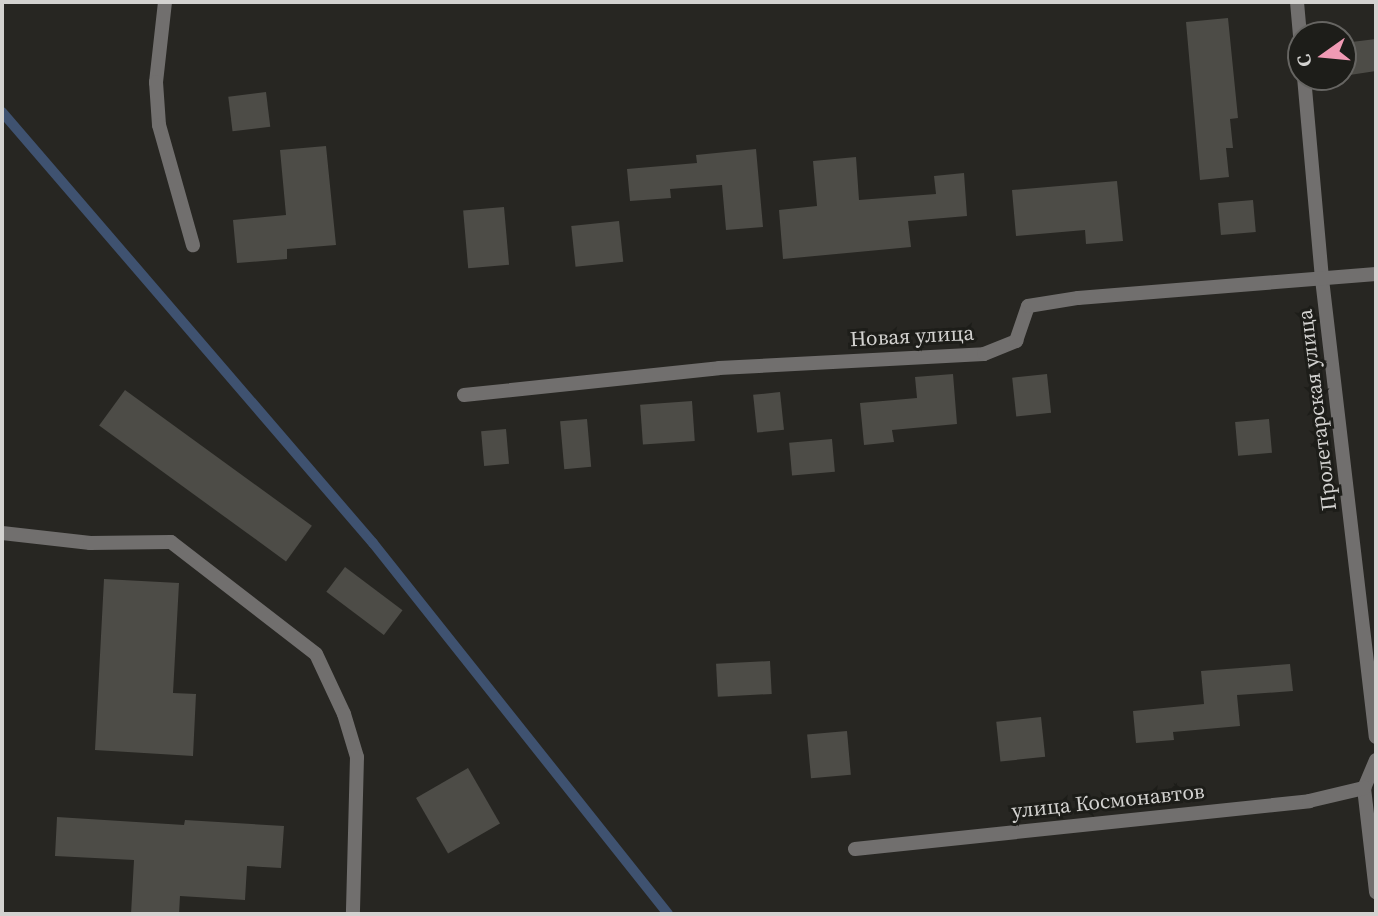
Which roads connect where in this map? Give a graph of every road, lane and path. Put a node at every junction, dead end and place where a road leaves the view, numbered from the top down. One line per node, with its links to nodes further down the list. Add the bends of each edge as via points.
1 (165, 2): 5 (street, via 156,82 159,125)
2 (1297, 2): 3 (street)
3 (1299, 21)
4 (1305, 91): 7 (street, Пролетарская улица)
5 (193, 245)
6 (1376, 274): 7 (street, Новая улица)
7 (1322, 279): 8 (street, Новая улица, via 1028,306 1017,341 984,354 719,368); 10 (street, Пролетарская улица)
8 (464, 395)
9 (2, 533): 16 (street, via 90,543 171,542 316,654 358,757)
10 (1376, 737)
11 (1376, 760): 12 (street)
12 (1364, 788): 13 (street); 14 (street, улица Космонавтов, via 1308,801); 15 (street)
13 (1376, 798)
14 (855, 849)
15 (1376, 892)
16 (353, 914)

